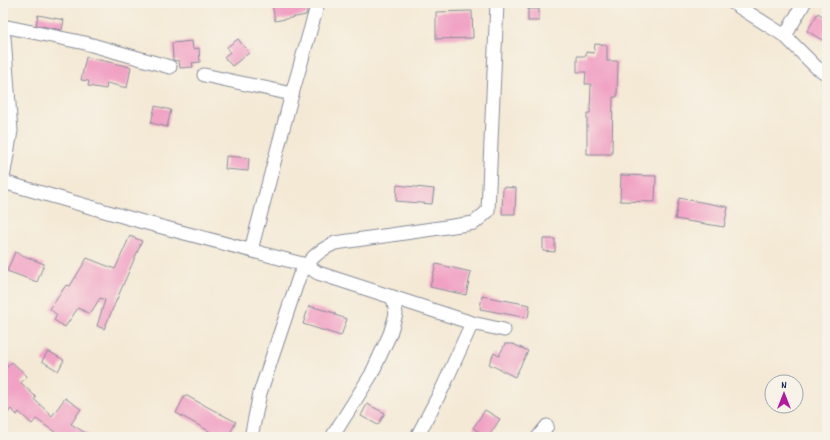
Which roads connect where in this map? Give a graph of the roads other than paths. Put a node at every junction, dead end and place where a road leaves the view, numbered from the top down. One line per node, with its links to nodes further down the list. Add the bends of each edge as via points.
1 (318, 3): 10 (street)
2 (497, 3): 14 (street, via 488,211 474,224 335,243 320,251)
3 (733, 3): 6 (street)
4 (804, 3): 6 (street)
5 (3, 34): 7 (street, via 85,43); 11 (street, via 11,131)
6 (785, 36): 8 (street, via 816,67)
7 (170, 67)
8 (827, 74)
9 (204, 75): 10 (street)
10 (292, 94): 13 (street)
11 (3, 178)
12 (3, 182): 13 (street)
13 (251, 250): 14 (street)
14 (306, 265): 15 (street, via 318,273); 19 (street, via 299,277 260,393)
15 (393, 297): 16 (street); 20 (street, via 396,314 390,334 370,375)
16 (472, 323): 17 (street); 21 (street)
17 (504, 330)
18 (547, 426): 22 (street)
19 (251, 437)
20 (332, 437)
21 (417, 437)
22 (538, 437)

